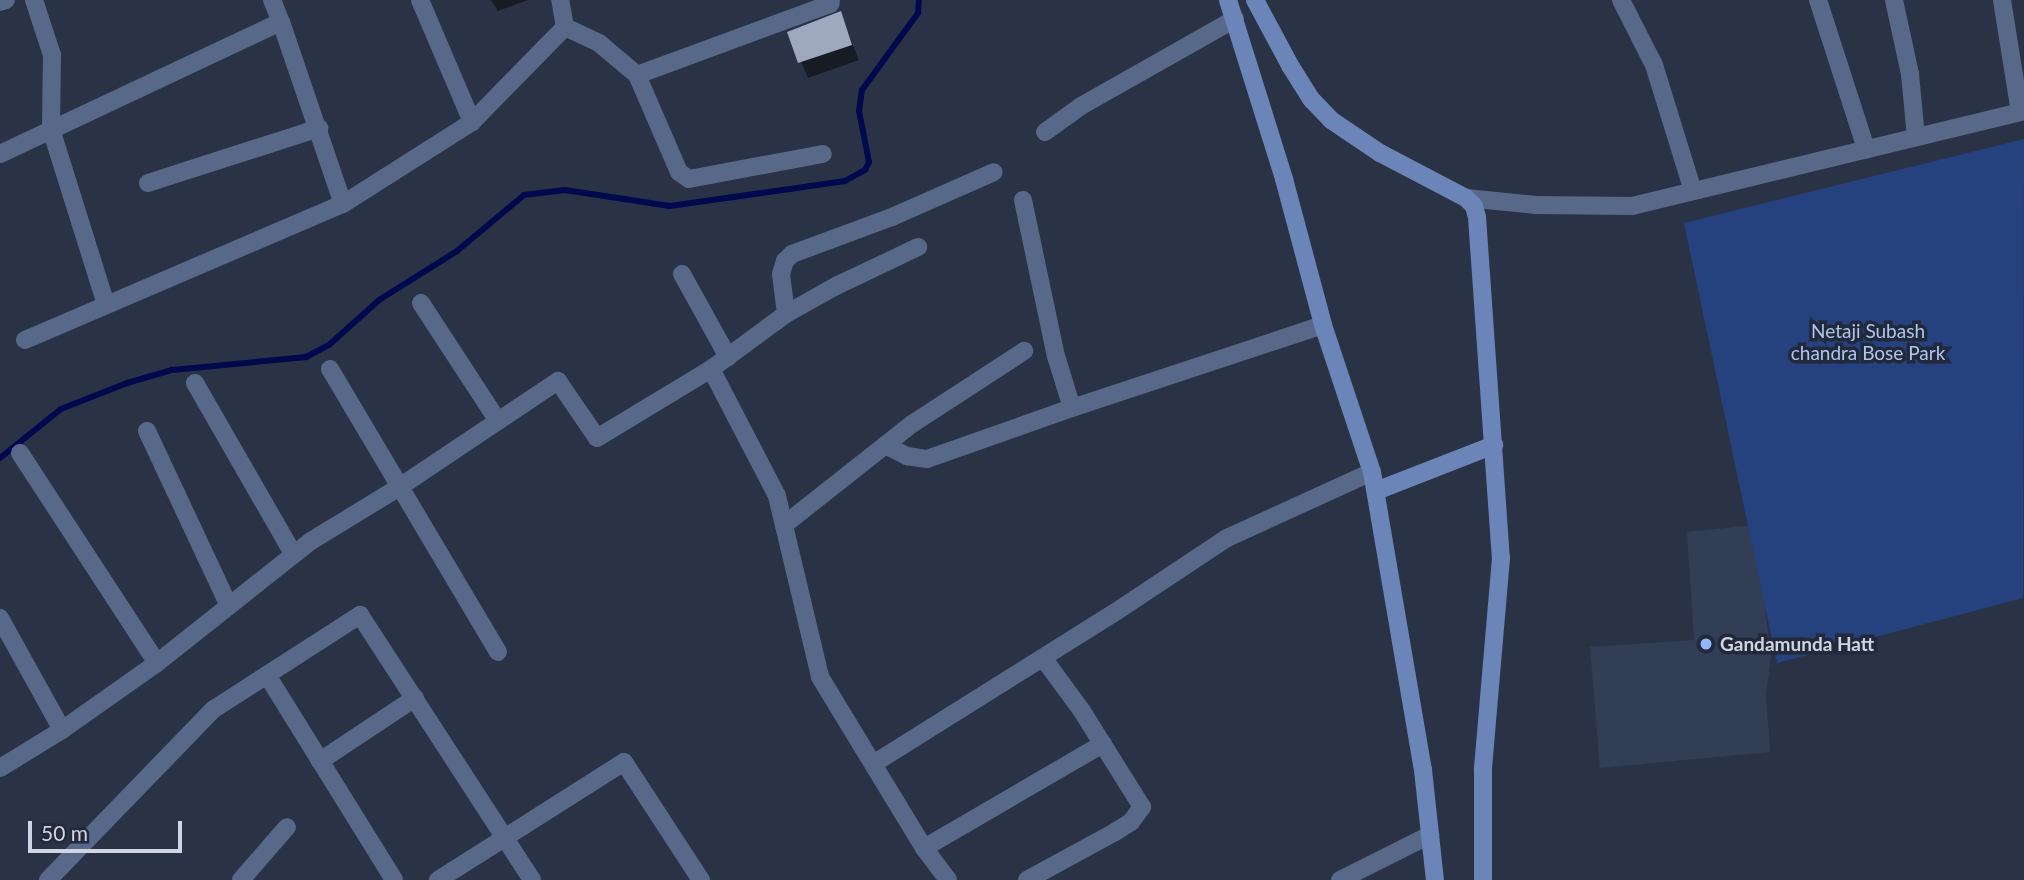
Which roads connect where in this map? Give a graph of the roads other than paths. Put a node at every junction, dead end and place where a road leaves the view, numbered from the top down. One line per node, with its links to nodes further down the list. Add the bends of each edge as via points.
1 (6, 0): 13 (street)
2 (34, 0): 21 (street, via 52,55)
3 (272, 0): 15 (street)
4 (419, 0): 19 (street)
5 (560, 0): 16 (street)
6 (831, 0): 17 (street)
7 (1228, 0): 14 (main road)
8 (1255, 0): 30 (main road, via 1291,67 1331,120 1380,153)
9 (1621, 0): 29 (street, via 1654,65)
10 (1818, 0): 24 (street)
11 (1895, 0): 23 (street, via 1910,74)
12 (2002, 0): 18 (street)
13 (0, 2)
14 (1234, 19): 22 (street); 38 (main road)
15 (281, 22): 20 (street); 21 (street)
16 (565, 27): 17 (street, via 598,43); 19 (street)
17 (637, 75): 26 (street, via 679,172 689,179)
18 (2022, 111): 23 (street)
19 (472, 122): 32 (street)
20 (319, 128): 28 (street); 32 (street)
21 (51, 129): 25 (street); 36 (street)
22 (1045, 131)
23 (1916, 137): 24 (street)
24 (1866, 149): 29 (street)
25 (0, 154)
26 (823, 154)
27 (994, 172): 37 (street, via 792,254 781,274)
28 (148, 183)
29 (1693, 191): 30 (street, via 1632,206 1536,205)
30 (1466, 198): 49 (main road, via 1474,206 1478,227)
31 (1023, 200): 45 (street, via 1056,356)
32 (343, 204): 36 (street)
33 (918, 247): 37 (street)
34 (682, 274): 41 (street)
35 (421, 303): 46 (street)
36 (106, 305): 39 (street)
37 (786, 314): 41 (street)
38 (1323, 325): 45 (street); 51 (main road)
39 (25, 340)
40 (1024, 351): 48 (street)
41 (728, 357): 43 (street)
42 (330, 369): 52 (street)
43 (711, 369): 46 (street, via 597,438 558,381); 54 (street, via 777,496)
44 (195, 383): 55 (street)
45 (1072, 408): 48 (street, via 927,459)
46 (498, 421): 52 (street)
47 (147, 431): 56 (street)
48 (885, 445): 54 (street)
49 (1494, 445): 53 (main road); 82 (main road, via 1501,558 1483,770)
50 (20, 453): 60 (street)
51 (1372, 472): 53 (main road); 59 (street, via 1227,538)
52 (401, 486): 55 (street); 58 (street)
53 (1376, 491): 69 (main road)
54 (784, 525): 66 (street, via 820,677)
55 (294, 555): 56 (street)
56 (229, 606): 60 (street)
57 (0, 618): 63 (street)
58 (498, 652)
59 (1043, 658): 64 (street); 66 (street)
60 (157, 663): 63 (street)
61 (267, 675): 62 (street, via 360,615); 65 (street); 72 (street, via 214,709)
62 (415, 698): 65 (street); 70 (street)
63 (62, 730): 67 (street)
64 (1102, 744): 71 (street); 79 (street, via 1142,807 1131,822)
65 (320, 761): 74 (street)
66 (873, 764): 71 (street)
67 (0, 768)
68 (287, 827): 73 (street)
69 (1430, 835): 80 (street); 81 (main road)
70 (506, 838): 75 (street); 76 (street); 77 (street, via 624,762)
71 (924, 848): 78 (street)
72 (48, 880)
73 (241, 880)
74 (394, 880)
75 (438, 880)
76 (532, 880)
77 (701, 880)
78 (948, 880)
79 (1027, 880)
80 (1340, 880)
81 (1435, 880)
82 (1483, 880)

